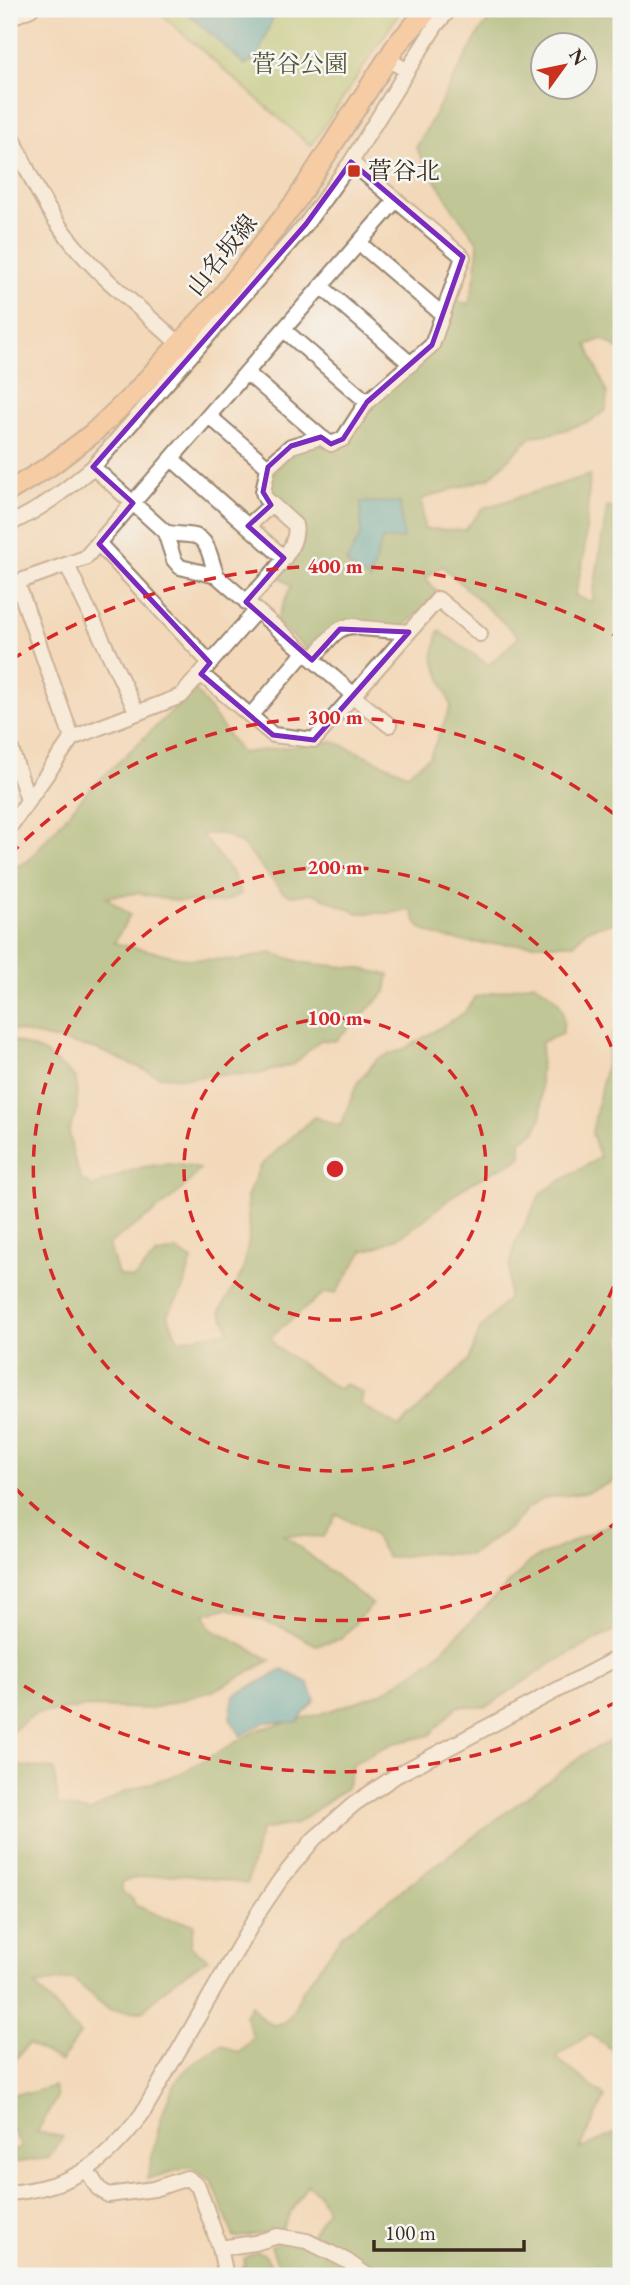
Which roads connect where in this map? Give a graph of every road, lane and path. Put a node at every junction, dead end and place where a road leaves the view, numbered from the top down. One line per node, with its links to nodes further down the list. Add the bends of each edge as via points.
1 (31, 9): 4 (street)
2 (429, 9): 5 (main road, 山名坂線)
3 (450, 9): 6 (street)
4 (9, 18)
5 (387, 58): 6 (street); 14 (main road, 山名坂線, via 289,211)
6 (407, 71): 8 (street)
7 (9, 129): 14 (street, via 31,182 72,244)
8 (351, 162): 9 (street); 21 (street, via 306,224)
9 (396, 200): 10 (street); 12 (street, via 463,257)
10 (359, 243): 11 (street); 12 (street)
11 (322, 287): 13 (street); 15 (street)
12 (442, 314): 15 (street, via 432,345)
13 (284, 330): 16 (street); 17 (street)
14 (179, 344): 23 (main road, 山名坂線, via 92,434)
15 (411, 364): 17 (street)
16 (247, 373): 18 (street); 19 (street)
17 (367, 402): 19 (street, via 343,439 331,444)
18 (209, 416): 20 (street); 22 (street)
19 (321, 438): 22 (street, via 291,446)
20 (172, 459): 24 (street); 27 (street)
21 (93, 467): 24 (street); 26 (street, via 64,492)
22 (268, 467): 25 (street, via 263,492)
23 (9, 491)
24 (133, 503): 28 (street); 29 (street)
25 (271, 505): 27 (street); 30 (street, via 295,525)
26 (9, 524)
27 (248, 526): 30 (street)
28 (165, 532): 32 (street, via 180,567); 32 (street, via 202,540)
29 (99, 544): 31 (street, via 85,558); 38 (street)
30 (284, 558): 34 (street)
31 (66, 565): 33 (street); 40 (street)
32 (217, 576): 34 (street)
33 (13, 584): 43 (street)
34 (251, 606): 37 (street); 38 (street)
35 (409, 632): 36 (street, via 438,599); 37 (street, via 354,625 340,629); 39 (street)
36 (480, 635)
37 (308, 656): 39 (street); 41 (street)
38 (206, 668): 40 (street, via 181,696); 41 (street)
39 (354, 695): 41 (street, via 314,740 273,735); 42 (street)
40 (137, 713): 43 (street)
41 (251, 715)
42 (388, 725)
43 (72, 738): 45 (street)
44 (9, 743): 45 (street)
45 (28, 800): 46 (street)
46 (9, 828)
47 (621, 1656): 48 (street, via 397,1775 329,1825 296,1859 260,1910 142,2114 109,2153)
48 (87, 2170): 49 (street, via 51,2186); 50 (street, via 108,2195 154,2189 187,2178 198,2186)
49 (9, 2193)
50 (220, 2248): 51 (street); 52 (street, via 278,2236 307,2241)
51 (226, 2276)
52 (368, 2276)

